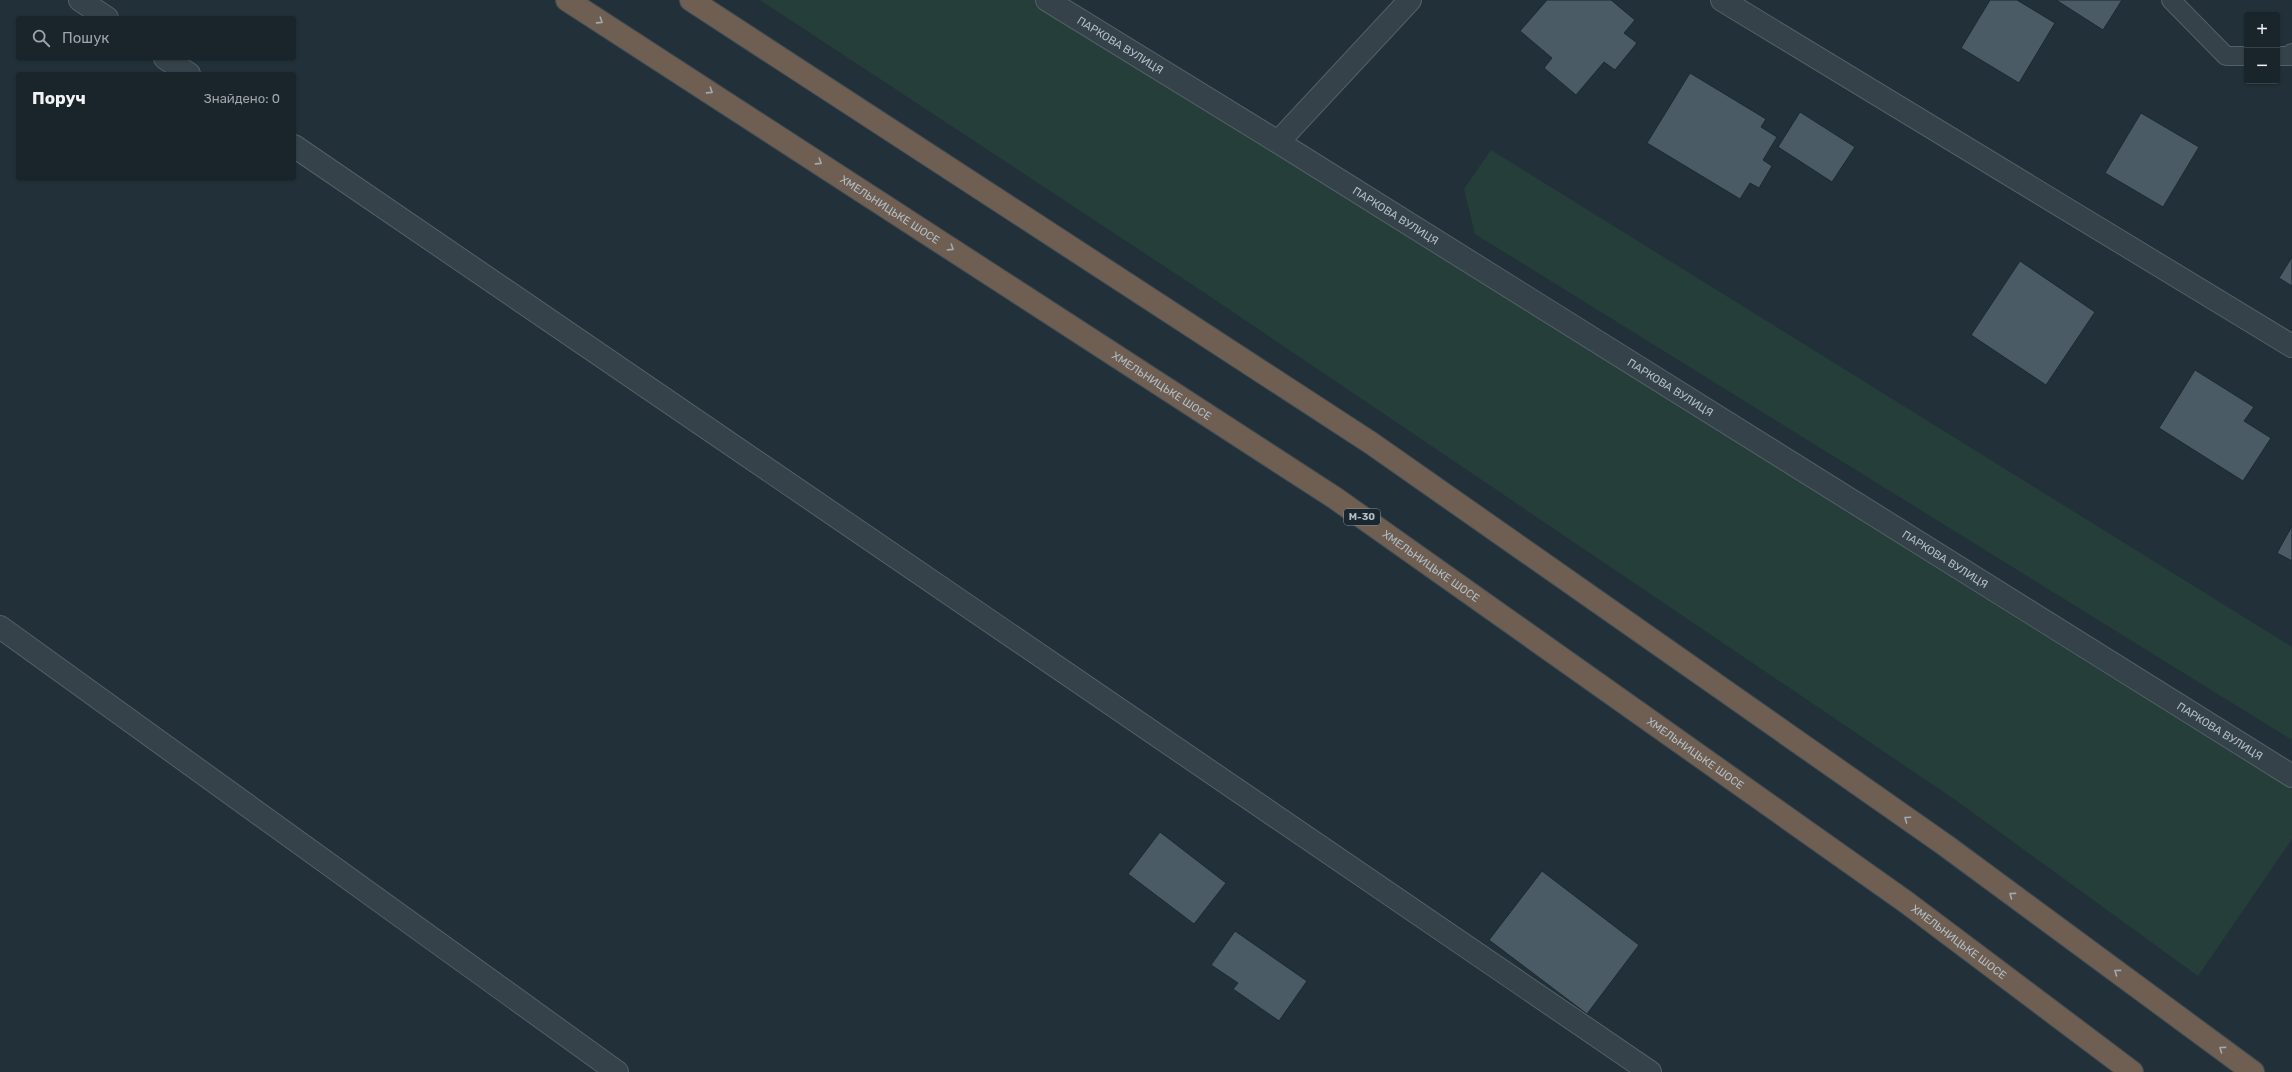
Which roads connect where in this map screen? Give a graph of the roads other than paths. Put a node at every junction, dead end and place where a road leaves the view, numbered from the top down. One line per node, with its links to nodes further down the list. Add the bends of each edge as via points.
1 (80, 0): 8 (street)
2 (567, 0): 21 (highway, ХМЕЛЬНИЦЬКЕ ШОСЕ / М-30, one-way to 21, via 1335,498 1906,902)
3 (691, 0): 22 (highway, one-way to 3, via 1945,845 1371,443)
4 (1047, 0): 14 (street, ПАРКОВА ВУЛИЦЯ)
5 (1410, 0): 14 (street)
6 (1722, 0): 16 (street)
7 (2171, 0): 10 (lane, via 2226,56)
8 (104, 16)
9 (2292, 53): 11 (lane, via 2290,56)
10 (2244, 56)
11 (2280, 56)
12 (168, 60): 13 (street)
13 (186, 72)
14 (1278, 142): 18 (street, ПАРКОВА ВУЛИЦЯ)
15 (296, 147): 20 (street)
16 (2292, 346)
17 (0, 626): 19 (street)
18 (2292, 776)
19 (617, 1072)
20 (1650, 1072)
21 (2132, 1072)
22 (2253, 1072)

